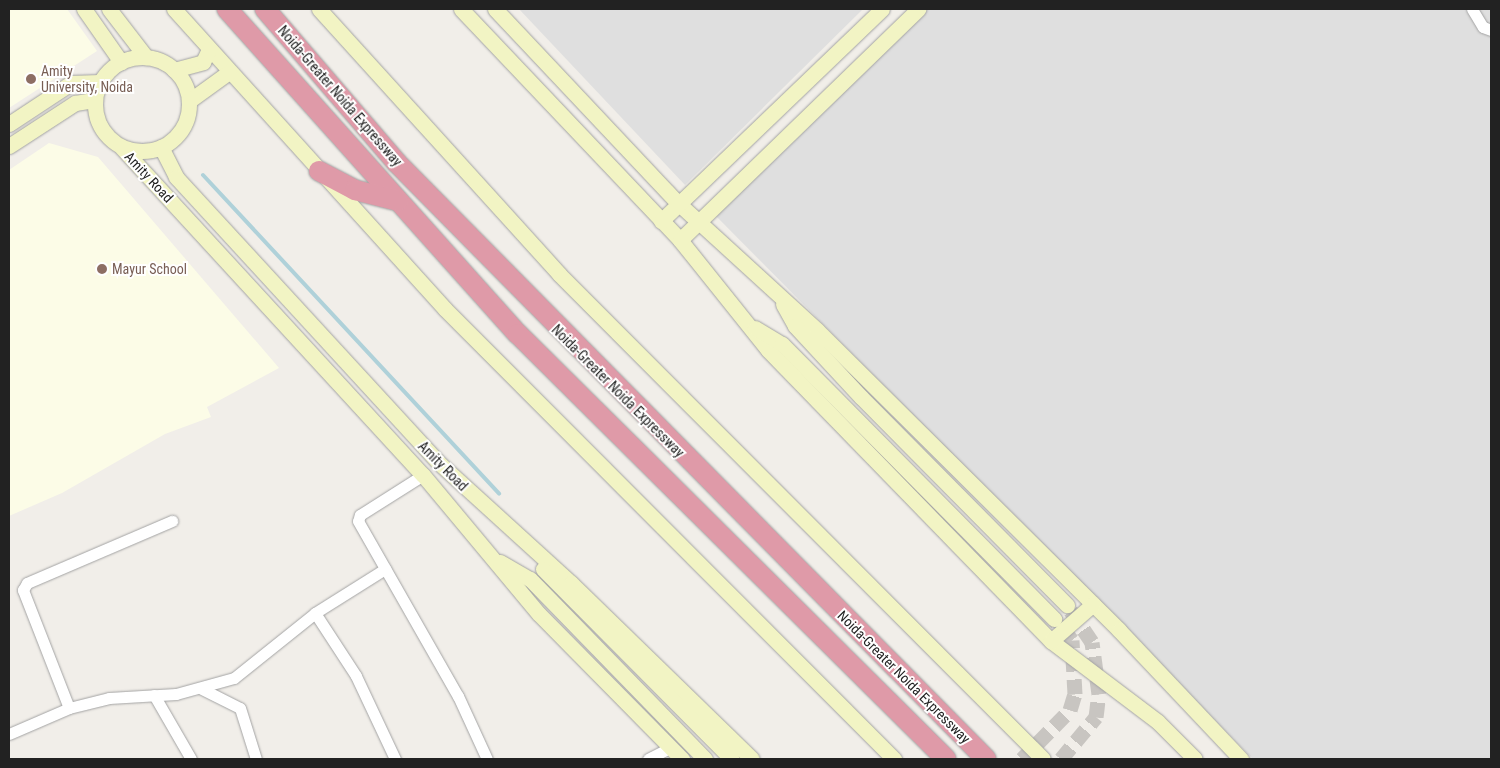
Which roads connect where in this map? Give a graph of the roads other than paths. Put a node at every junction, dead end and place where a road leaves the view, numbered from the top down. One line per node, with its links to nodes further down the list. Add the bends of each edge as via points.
1 (84, 9): 15 (street)
2 (109, 9): 14 (street)
3 (174, 9): 13 (street)
4 (227, 9): 26 (highway, Noida-Greater Noida Expressway)
5 (265, 9): 59 (highway, Noida-Greater Noida Expressway, via 396,163)
6 (319, 9): 60 (street, via 559,274)
7 (461, 9): 28 (street)
8 (495, 9): 27 (street)
9 (882, 9): 27 (street)
10 (918, 9): 29 (street)
11 (1472, 9): 12 (street, via 1483,27)
12 (1491, 30)
13 (209, 49): 16 (street, via 203,62); 17 (street)
14 (146, 57): 15 (street); 16 (street)
15 (121, 62): 18 (street)
16 (174, 70): 20 (street)
17 (230, 72): 20 (street); 25 (street)
18 (99, 82): 19 (street); 21 (street, via 71,83)
19 (94, 100): 22 (street, via 75,103); 24 (street, via 96,118 105,135)
20 (189, 101): 23 (street, via 184,127)
21 (9, 124)
22 (9, 146)
23 (161, 147): 24 (street, via 137,152); 35 (street, Amity Road, via 176,177 309,326 438,462)
24 (122, 148): 33 (street, Amity Road)
25 (319, 171): 26 (highway, via 355,190); 57 (street, via 565,433)
26 (398, 200): 58 (highway, Noida-Greater Noida Expressway, via 518,334)
27 (678, 203): 28 (street); 29 (street)
28 (661, 221): 30 (street)
29 (697, 221): 30 (street); 31 (street)
30 (680, 240): 32 (street)
31 (777, 294): 38 (street); 39 (street, via 795,326 847,383)
32 (746, 323): 41 (street, via 782,344); 42 (street)
33 (424, 476): 36 (street, Amity Road); 37 (street, via 360,515 359,527)
34 (172, 521): 45 (street, via 27,583 23,590)
35 (524, 541): 55 (street, via 545,572); 56 (street, Amity Road)
36 (491, 557): 47 (street, Amity Road, via 540,614); 54 (street, via 530,579)
37 (385, 569): 40 (street); 51 (street, via 458,696)
38 (1093, 604): 42 (street); 62 (street)
39 (1067, 605)
40 (315, 614): 43 (street, via 234,678); 50 (street, via 356,676)
41 (1054, 619)
42 (1051, 641): 61 (street, via 1158,722)
43 (202, 689): 44 (street); 49 (street, via 240,708)
44 (154, 695): 45 (street, via 109,698); 48 (street)
45 (69, 708): 46 (street)
46 (9, 734)
47 (670, 748): 52 (street); 53 (street, Amity Road)
48 (186, 758)
49 (256, 759)
50 (395, 759)
51 (487, 759)
52 (648, 759)
53 (682, 759)
54 (705, 759)
55 (732, 759)
56 (752, 759)
57 (894, 759)
58 (946, 759)
59 (986, 759)
60 (1043, 759)
61 (1195, 759)
62 (1241, 759)

